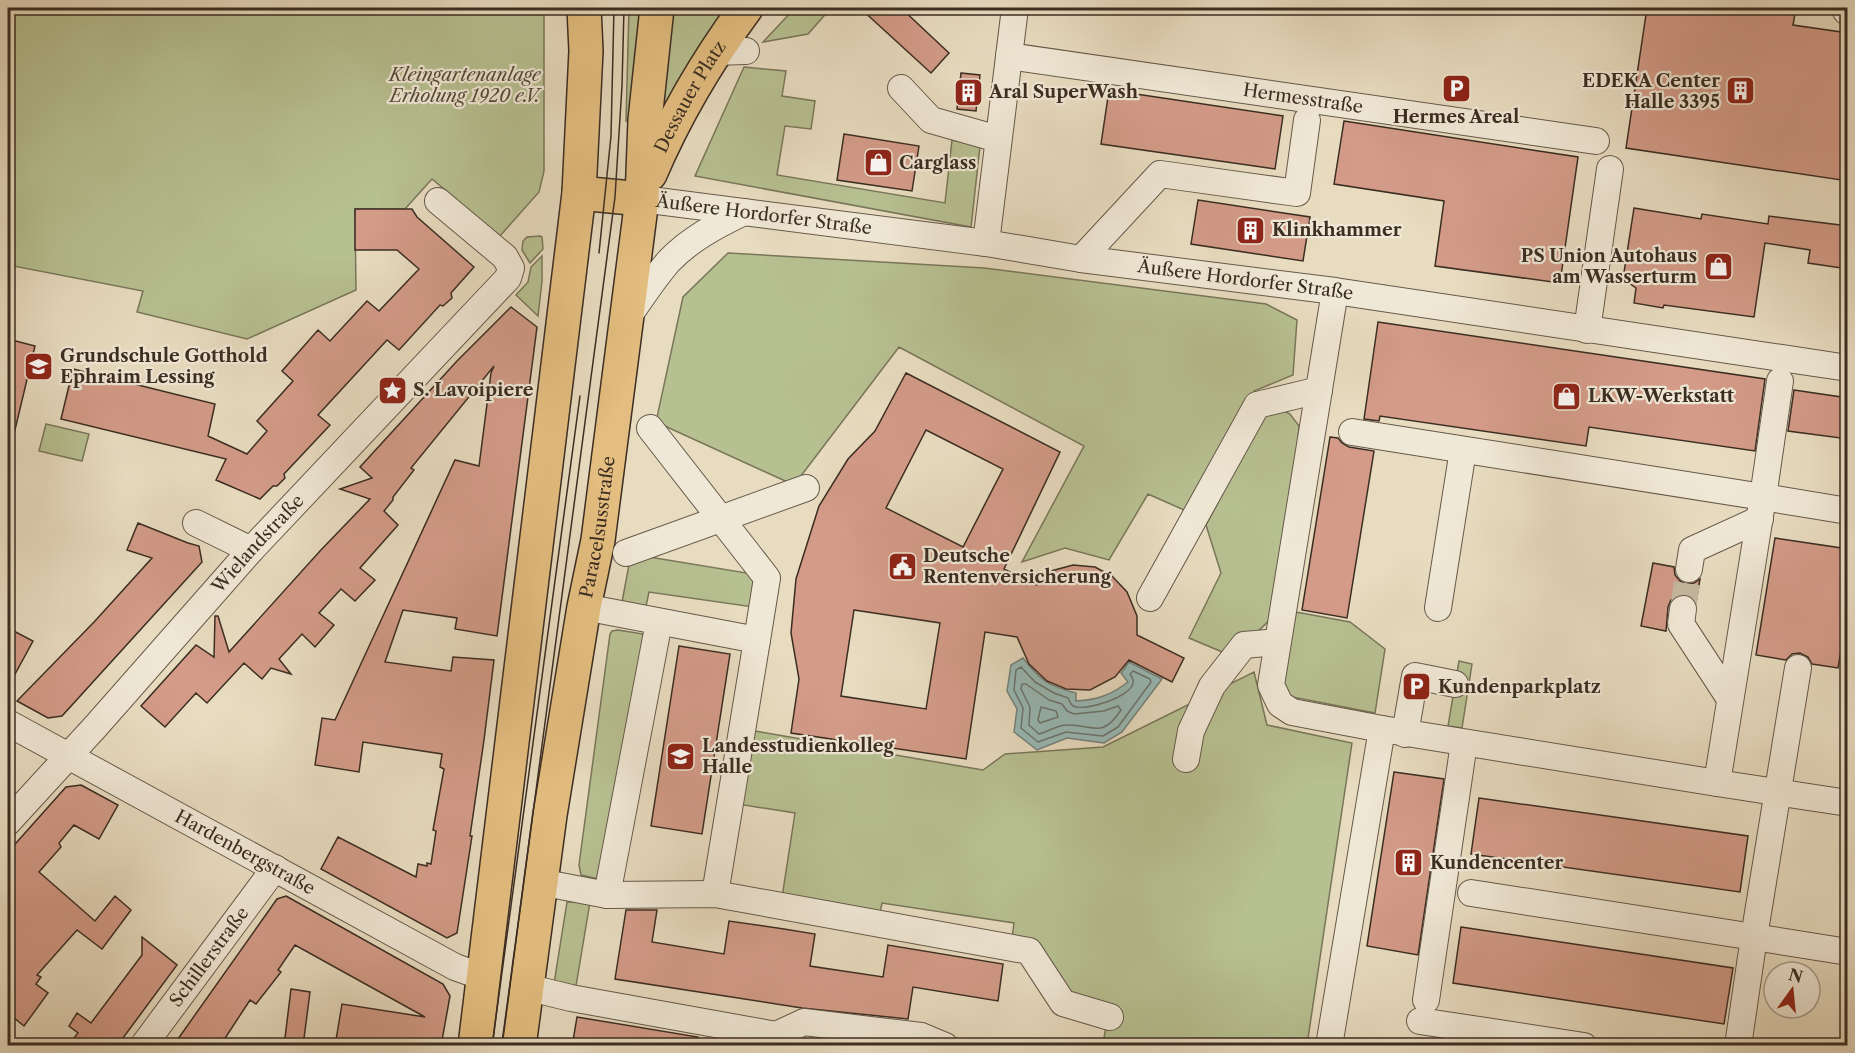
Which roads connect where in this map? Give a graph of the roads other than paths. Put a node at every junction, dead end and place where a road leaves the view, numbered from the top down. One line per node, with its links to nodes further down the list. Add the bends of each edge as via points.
1 (584, 8): 13 (main road, via 586,51)
2 (657, 8): 14 (main road, Paracelsusstraße, via 645,120)
3 (746, 8): 6 (main road, Dessauer Platz)
4 (1016, 8): 7 (street)
5 (746, 51): 6 (street)
6 (714, 52): 14 (main road, Dessauer Platz, via 669,132)
7 (1009, 56): 10 (street); 11 (street, Hermesstraße)
8 (901, 88): 10 (street, via 931,120)
9 (1307, 120): 18 (street, via 1297,193 1160,174)
10 (998, 139): 17 (street)
11 (1596, 141)
12 (1610, 169): 21 (street)
13 (579, 193): 14 (main road); 62 (main road)
14 (642, 196): 16 (street, Äußere Hordorfer Straße); 20 (main road, Paracelsusstraße)
15 (438, 201): 33 (street, Wielandstraße, via 505,257 511,268 508,278)
16 (744, 212): 17 (street, Äußere Hordorfer Straße); 20 (street, via 702,234 675,256)
17 (986, 243): 18 (street, Äußere Hordorfer Straße)
18 (1081, 259): 19 (street, Äußere Hordorfer Straße)
19 (1335, 291): 21 (street, Äußere Hordorfer Straße); 24 (street)
20 (627, 318): 37 (main road, Paracelsusstraße, via 598,540)
21 (1587, 330): 22 (street, Äußere Hordorfer Straße)
22 (1848, 368)
23 (1780, 381): 29 (street)
24 (1319, 390): 36 (street, via 1257,405); 42 (street)
25 (650, 428): 31 (street)
26 (1352, 432): 27 (street)
27 (1463, 450): 29 (street); 38 (street)
28 (806, 488): 31 (street)
29 (1762, 508): 30 (street); 35 (street, via 1692,550); 45 (street)
30 (1848, 511)
31 (721, 519): 34 (street); 41 (street, via 767,578)
32 (196, 523): 33 (street)
33 (251, 550): 49 (street, Wielandstraße)
34 (627, 553)
35 (1689, 569)
36 (1150, 598)
37 (584, 607): 40 (street); 56 (main road, Paracelsusstraße)
38 (1438, 608)
39 (1683, 609): 45 (street, via 1681,624)
40 (659, 621): 41 (street); 59 (street)
41 (757, 640): 58 (street)
42 (1277, 642): 47 (street, via 1271,685 1280,704 1292,712); 50 (street, via 1244,645 1212,686 1191,731)
43 (1798, 668): 52 (street)
44 (1455, 684): 47 (street, via 1415,676)
45 (1730, 699): 51 (street)
46 (8, 723): 49 (street, Hardenbergstraße)
47 (1394, 731): 48 (street); 70 (street)
48 (1476, 740): 51 (street, via 1582,754); 71 (street, via 1423,1011)
49 (69, 756): 54 (street, Wielandstraße); 55 (street, Hardenbergstraße)
50 (1186, 759)
51 (1717, 783): 52 (street)
52 (1778, 792): 53 (street); 60 (street)
53 (1848, 803)
54 (8, 822)
55 (275, 868): 62 (street, Hardenbergstraße, via 455,967); 66 (street, Schillerstraße)
56 (540, 882): 59 (street); 63 (main road, Paracelsusstraße)
57 (1471, 893): 60 (street)
58 (715, 894): 59 (street); 64 (street, via 1029,951 1063,1003)
59 (607, 895)
60 (1754, 937): 61 (street); 72 (street)
61 (1848, 952)
62 (483, 977): 67 (main road)
63 (526, 987): 65 (street); 68 (main road, Paracelsusstraße)
64 (1110, 1017)
65 (775, 1040): 69 (street, via 804,1022 921,1036)
66 (143, 1046)
67 (475, 1046)
68 (519, 1046)
69 (945, 1046)
70 (1329, 1046)
71 (1584, 1046)
72 (1738, 1046)

